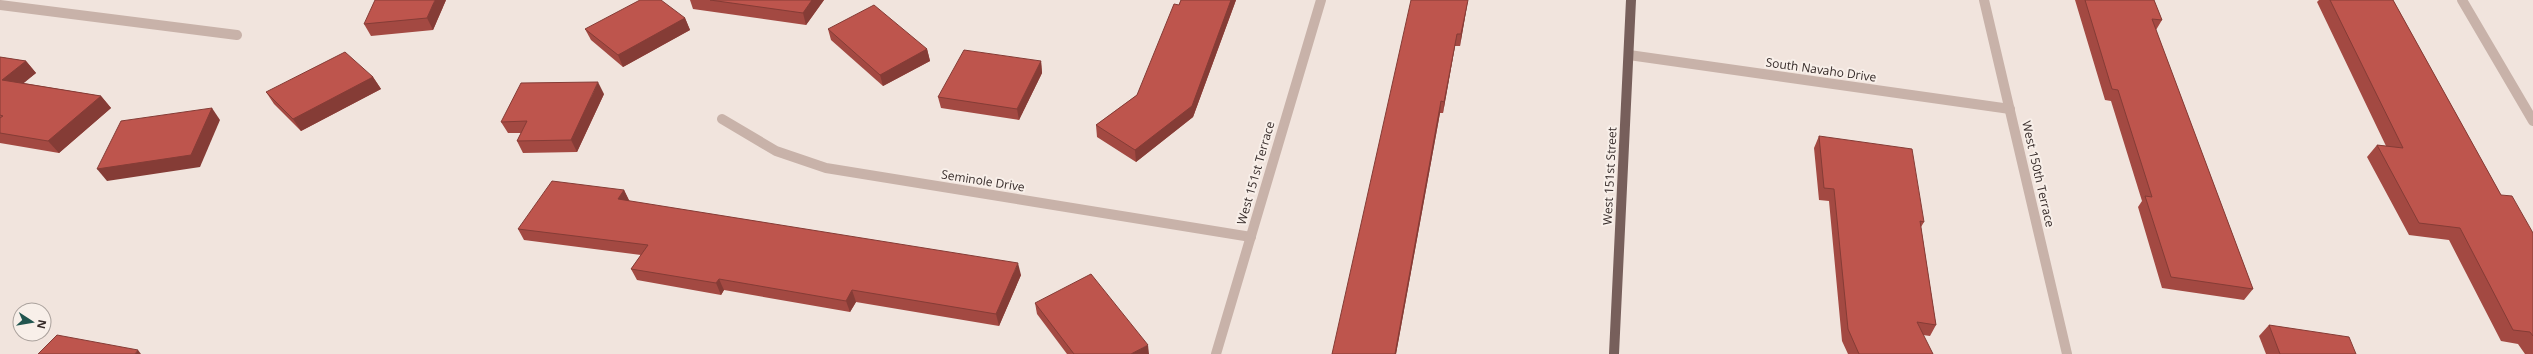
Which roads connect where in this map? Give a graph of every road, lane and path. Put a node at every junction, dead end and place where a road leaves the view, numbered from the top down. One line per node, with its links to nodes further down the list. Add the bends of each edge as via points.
1 (1321, 0): 11 (street, West 151st Terrace)
2 (1631, 0): 7 (main road, West 151st Street)
3 (1984, 0): 8 (street, West 150th Terrace)
4 (2462, 0): 10 (street)
5 (0, 5): 6 (street)
6 (237, 35)
7 (1629, 55): 8 (street, South Navaho Drive); 13 (main road, West 151st Street)
8 (2010, 109): 14 (street, West 150th Terrace)
9 (722, 119): 11 (street, Seminole Drive, via 776,151 826,168)
10 (2533, 121)
11 (1251, 237): 12 (street, West 151st Terrace)
12 (1216, 354)
13 (1614, 354)
14 (2068, 354)

